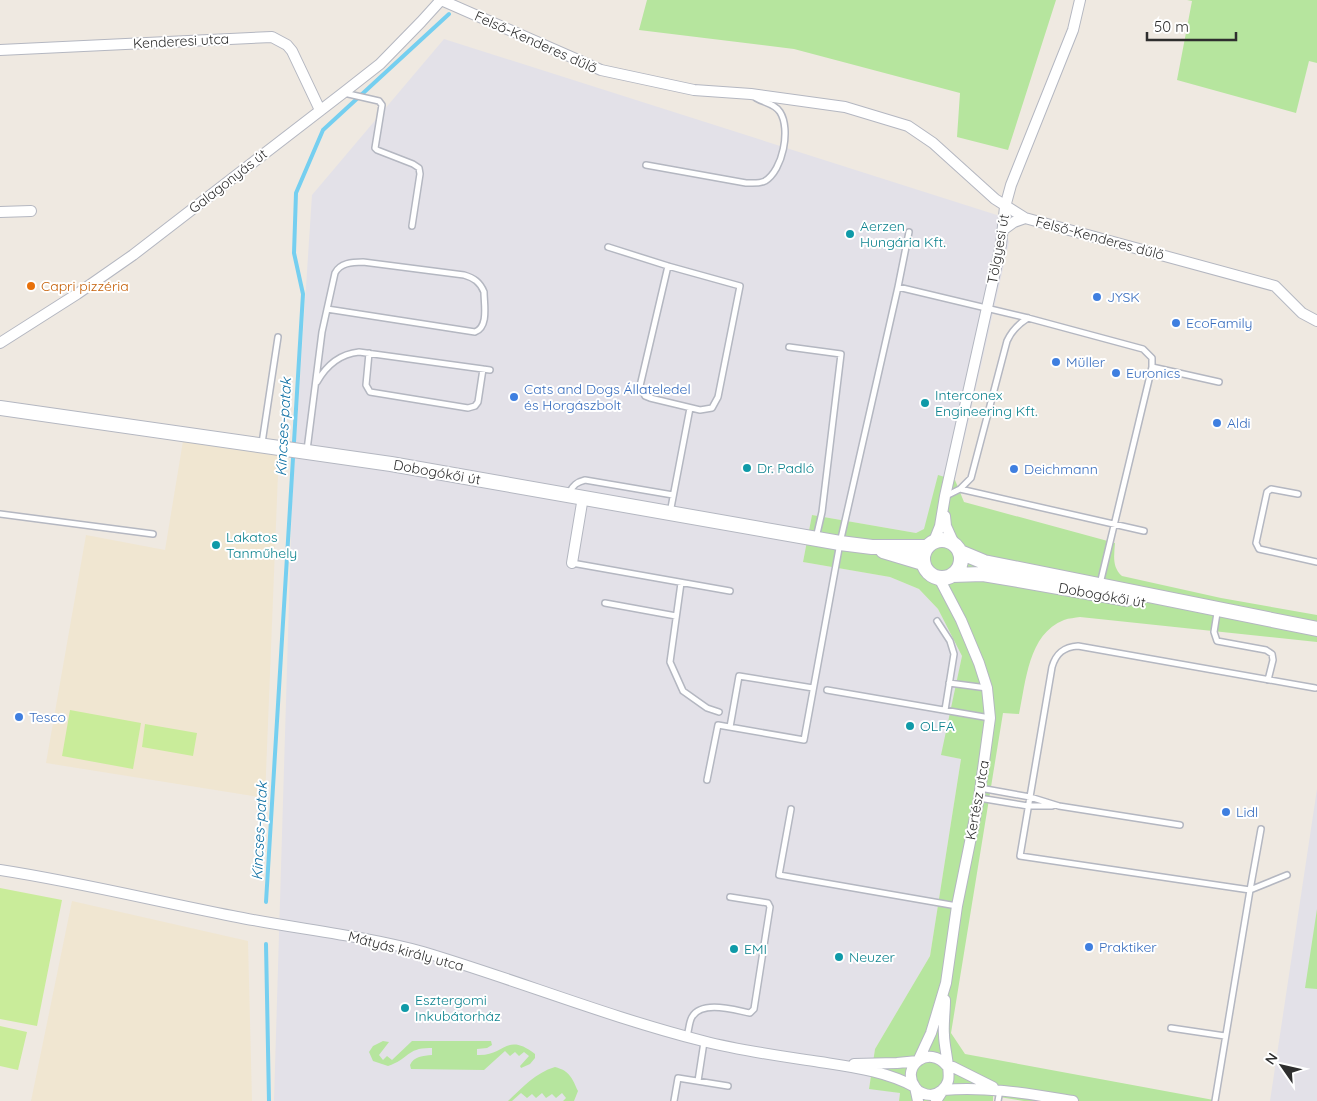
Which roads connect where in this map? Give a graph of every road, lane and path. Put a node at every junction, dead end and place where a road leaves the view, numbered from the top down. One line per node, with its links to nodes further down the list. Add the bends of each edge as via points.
1 (441, 0): 4 (street, Galagonyás út); 5 (street, Felső-Kenderes dűlő, via 601,70 694,90)
2 (1080, 0): 8 (street, Tölgyesi út, via 1073,30)
3 (0, 50): 6 (street, Kenderesi utca, via 272,37 292,51)
4 (348, 94): 6 (street, Galagonyás út); 12 (lane, via 379,101 382,105 375,148 419,168)
5 (751, 94): 7 (lane, Felső-Kenderes dűlő, via 776,107 785,131 783,151 775,170 764,181 746,183); 8 (street, Felső-Kenderes dűlő, via 845,107 908,126 933,143)
6 (320, 110): 23 (street, Galagonyás út, via 133,255)
7 (646, 165)
8 (1005, 207): 11 (street, Felső-Kenderes dűlő); 13 (street, Tölgyesi út)
9 (31, 211): 10 (street)
10 (0, 212)
11 (1026, 218): 13 (street); 21 (street, Felső-Kenderes dűlő, via 1276,286 1302,313)
12 (412, 226)
13 (1003, 230): 18 (street, Tölgyesi út)
14 (909, 232): 17 (lane)
15 (608, 247): 16 (lane)
16 (668, 266): 32 (lane, via 640,386 645,396); 32 (lane, via 740,286 718,397 712,408)
17 (898, 287): 18 (lane); 47 (lane)
18 (986, 308): 20 (lane); 40 (street, Tölgyesi út)
19 (327, 309): 19 (lane, via 337,269 352,262 464,275 476,279 484,292 483,324 475,332); 30 (lane)
20 (1028, 318): 26 (lane, via 1144,349 1152,358); 35 (lane, via 1018,324 1007,341 971,478)
21 (1317, 321)
22 (278, 337): 33 (lane)
23 (0, 343)
24 (789, 346): 46 (lane, via 841,354)
25 (369, 353): 27 (lane); 27 (lane, via 366,385 370,392 468,408 478,402); 30 (lane, via 353,353 340,358 324,371)
26 (1152, 367): 29 (lane); 43 (lane)
27 (483, 369): 28 (lane)
28 (490, 370)
29 (1219, 382)
30 (316, 385): 34 (lane)
31 (0, 408): 33 (main road, Dobogókői út)
32 (690, 408): 36 (lane)
33 (262, 447): 34 (main road, Dobogókői út)
34 (296, 451): 38 (main road, Dobogókői út)
35 (960, 489): 40 (lane); 43 (lane)
36 (673, 494): 38 (lane, via 585,480 572,486); 41 (lane)
37 (1298, 494): 51 (lane, via 1271,489 1267,492 1256,543 1259,548)
38 (568, 495): 39 (main road, Dobogókői út)
39 (583, 497): 41 (main road, Dobogókői út); 52 (street)
40 (945, 501): 48 (street, Tölgyesi út, via 940,526); 50 (street, Tölgyesi út, via 946,526)
41 (670, 513): 46 (main road, Dobogókői út)
42 (0, 514): 45 (lane)
43 (1114, 524): 44 (lane); 56 (lane)
44 (1144, 531)
45 (153, 534)
46 (816, 539): 47 (main road, Dobogókői út)
47 (840, 543): 49 (main road, Dobogókői út); 66 (lane)
48 (930, 544): 49 (main road, Dobogókői út); 50 (main road, via 944,540); 53 (main road, via 923,553)
49 (872, 547): 53 (main road, Dobogókői út)
50 (958, 549): 54 (main road, via 960,565); 56 (main road, Dobogókői út, via 984,562)
51 (1317, 562)
52 (572, 563): 55 (lane)
53 (923, 563): 54 (main road, via 928,574)
54 (946, 577): 59 (main road, Dobogókői út, via 983,574); 67 (street, Kertész utca)
55 (681, 582): 57 (lane); 60 (lane)
56 (1100, 585): 61 (main road, Dobogókői út)
57 (730, 591)
58 (605, 603): 60 (lane)
59 (1218, 613): 61 (main road, Dobogókői út); 64 (lane, via 1214,632 1217,641 1270,651 1273,660)
60 (676, 616): 71 (lane, via 670,662 676,677 694,700)
61 (1252, 617): 63 (main road, Dobogókői út)
62 (937, 622): 65 (lane, via 950,641 954,654)
63 (1317, 629)
64 (1268, 680): 68 (lane); 76 (lane, via 1078,646 1064,649 1054,659 1052,667)
65 (949, 683): 67 (lane); 70 (lane)
66 (813, 688): 73 (lane, via 739,676); 73 (lane, via 804,740)
67 (986, 688): 72 (street, Kertész utca)
68 (1315, 688)
69 (827, 690): 70 (lane)
70 (945, 710): 72 (lane)
71 (719, 712)
72 (990, 718): 75 (street, Kertész utca)
73 (730, 727): 74 (lane, via 718,725)
74 (707, 780)
75 (979, 793): 76 (lane); 77 (lane); 86 (street, Kertész utca)
76 (1030, 797): 77 (lane); 78 (lane)
77 (1028, 806): 78 (lane); 84 (lane, via 1020,856)
78 (1060, 806): 80 (lane)
79 (790, 809): 86 (lane, via 779,875)
80 (1180, 825)
81 (1262, 829): 84 (lane)
82 (0, 870): 90 (street, Mátyás király utca, via 386,943)
83 (1287, 875): 84 (lane)
84 (1250, 890): 89 (lane)
85 (730, 897): 90 (lane, via 768,903 770,907 754,1009 750,1013 707,1006 699,1009 692,1017)
86 (957, 906): 87 (street, Kertész utca)
87 (946, 983): 92 (street, Kertész utca, via 932,1033); 94 (street, Kertész utca, via 944,1034)
88 (1171, 1028): 89 (lane)
89 (1225, 1036): 106 (lane)
90 (687, 1037): 91 (street, Mátyás király utca)
91 (704, 1042): 93 (street, Mátyás király utca); 95 (lane)
92 (918, 1061): 93 (street, Mátyás király utca); 94 (street, via 924,1057 937,1057); 97 (street, via 911,1072)
93 (835, 1064): 97 (street, Mátyás király utca, via 900,1079)
94 (947, 1066): 98 (street, via 949,1078); 99 (street)
95 (698, 1081): 96 (lane); 101 (lane, via 678,1078)
96 (728, 1086)
97 (915, 1088): 98 (street, via 931,1095); 102 (street)
98 (943, 1090): 99 (street); 103 (street)
99 (1000, 1090): 100 (street); 104 (lane)
100 (1018, 1097): 105 (street)
101 (674, 1101)
102 (918, 1101)
103 (936, 1101)
104 (998, 1101)
105 (1073, 1101)
106 (1215, 1101)

